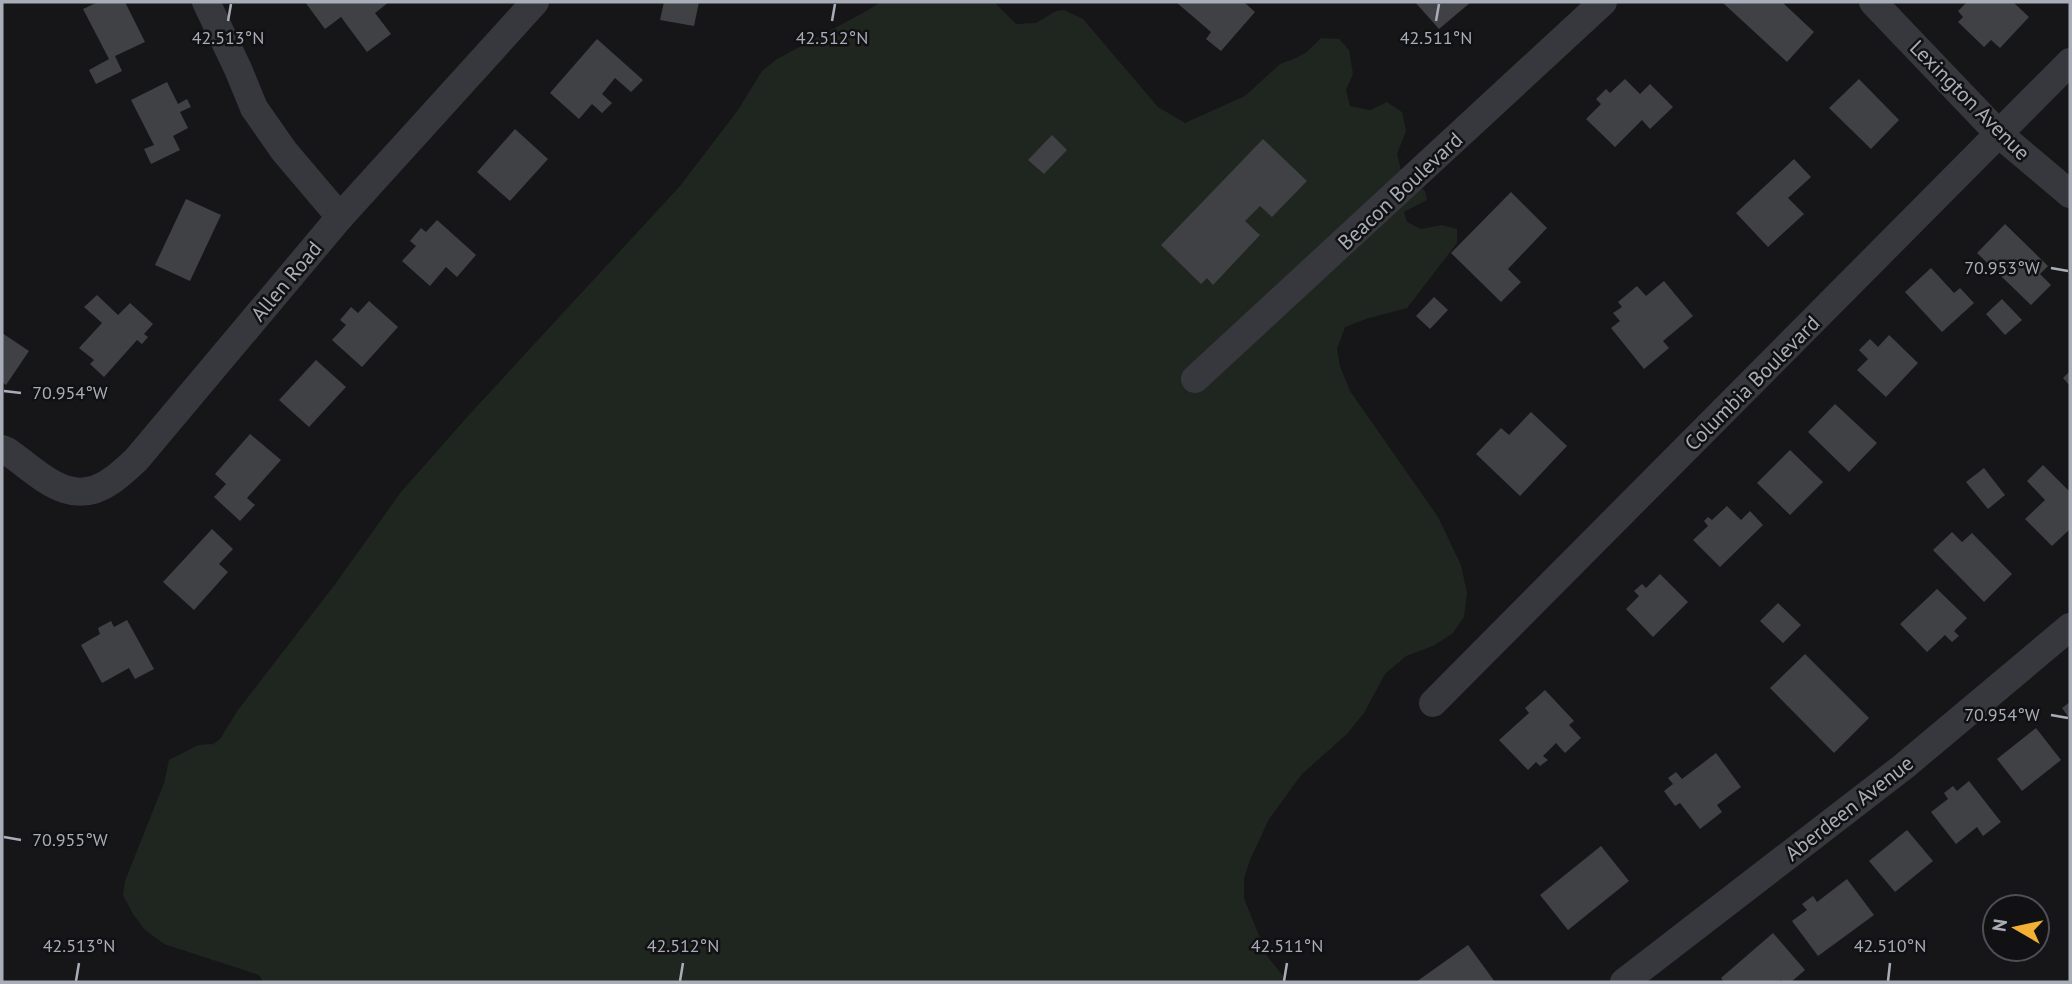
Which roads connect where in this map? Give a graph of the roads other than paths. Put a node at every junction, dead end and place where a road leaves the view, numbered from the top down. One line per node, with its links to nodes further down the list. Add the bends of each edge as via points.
1 (206, 2): 8 (street, via 254,108)
2 (536, 2): 8 (street, Allen Road)
3 (1603, 2): 9 (street, Beacon Boulevard)
4 (1873, 2): 6 (street, Lexington Avenue)
5 (2070, 62): 6 (street, Columbia Boulevard)
6 (1998, 134): 7 (street, Lexington Avenue); 12 (street, Columbia Boulevard)
7 (2070, 194)
8 (340, 217): 10 (street, Allen Road, via 136,460 110,482 86,493 57,488)
9 (1195, 379)
10 (2, 449)
11 (2070, 627): 13 (street, Aberdeen Avenue, via 1903,767)
12 (1433, 703)
13 (1623, 982)

